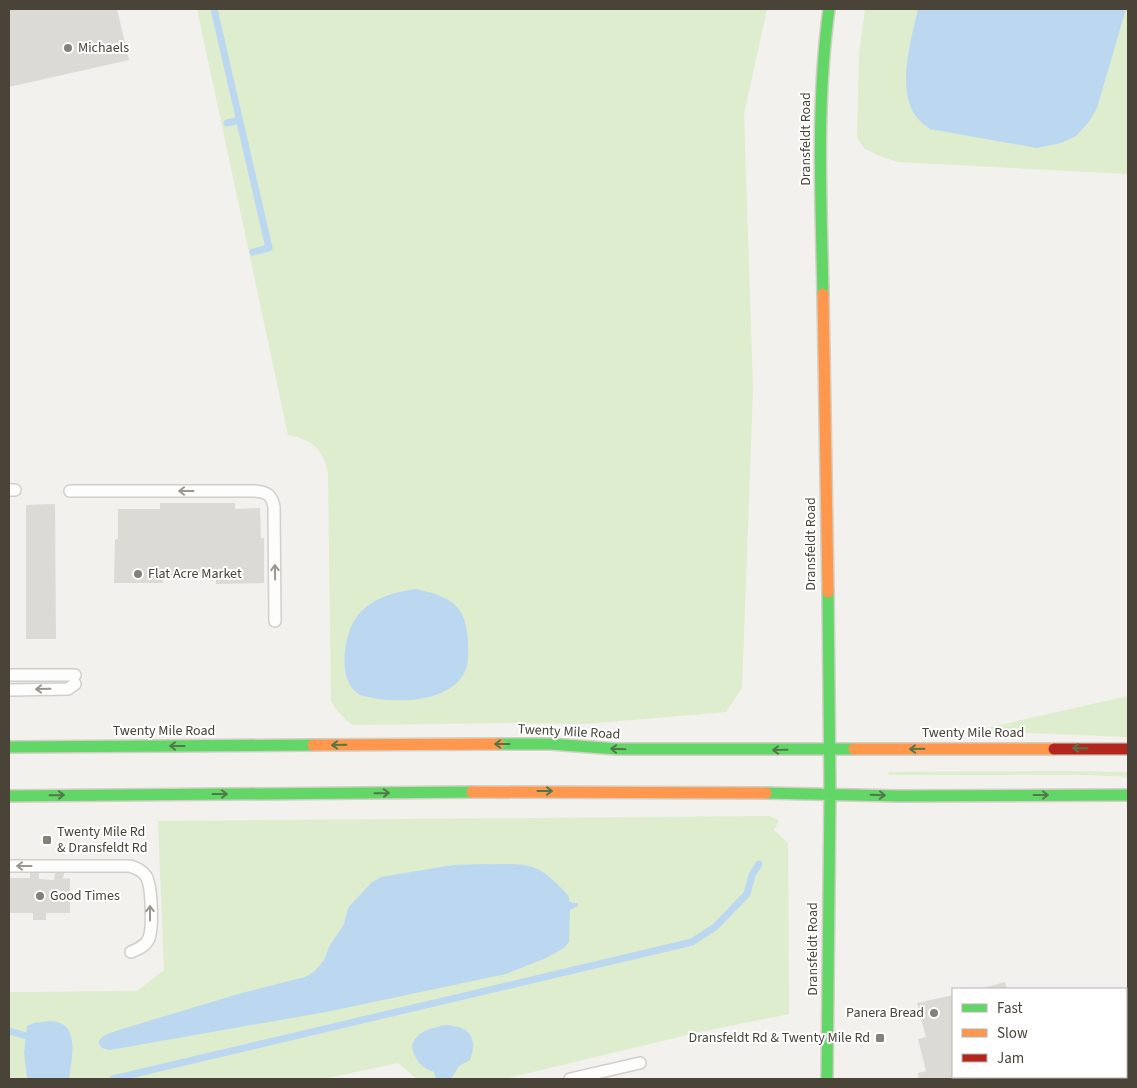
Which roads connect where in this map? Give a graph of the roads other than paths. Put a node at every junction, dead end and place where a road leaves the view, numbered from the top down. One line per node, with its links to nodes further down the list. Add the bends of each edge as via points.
1 (829, 9): 7 (main road, Dransfeldt Road, via 823,52 820,150)
2 (70, 491): 3 (lane, one-way to 2, via 274,507 269,494 255,491)
3 (275, 621)
4 (9, 675): 5 (lane, one-way to 5, via 75,680 68,689)
5 (9, 690)
6 (9, 747): 7 (main road, Twenty Mile Road, one-way to 6, via 617,749 551,744)
7 (829, 749): 8 (main road, Twenty Mile Road, one-way to 7); 9 (main road, Dransfeldt Road)
8 (1128, 749)
9 (830, 793): 10 (main road, one-way to 9, via 544,790); 11 (main road, one-way to 11); 16 (main road, Dransfeldt Road)
10 (9, 796)
11 (1128, 796)
12 (9, 866): 13 (lane, one-way to 12, via 144,945 150,931 149,885 143,872 130,866)
13 (131, 952)
14 (640, 1063): 15 (lane)
15 (570, 1079)
16 (827, 1079)

